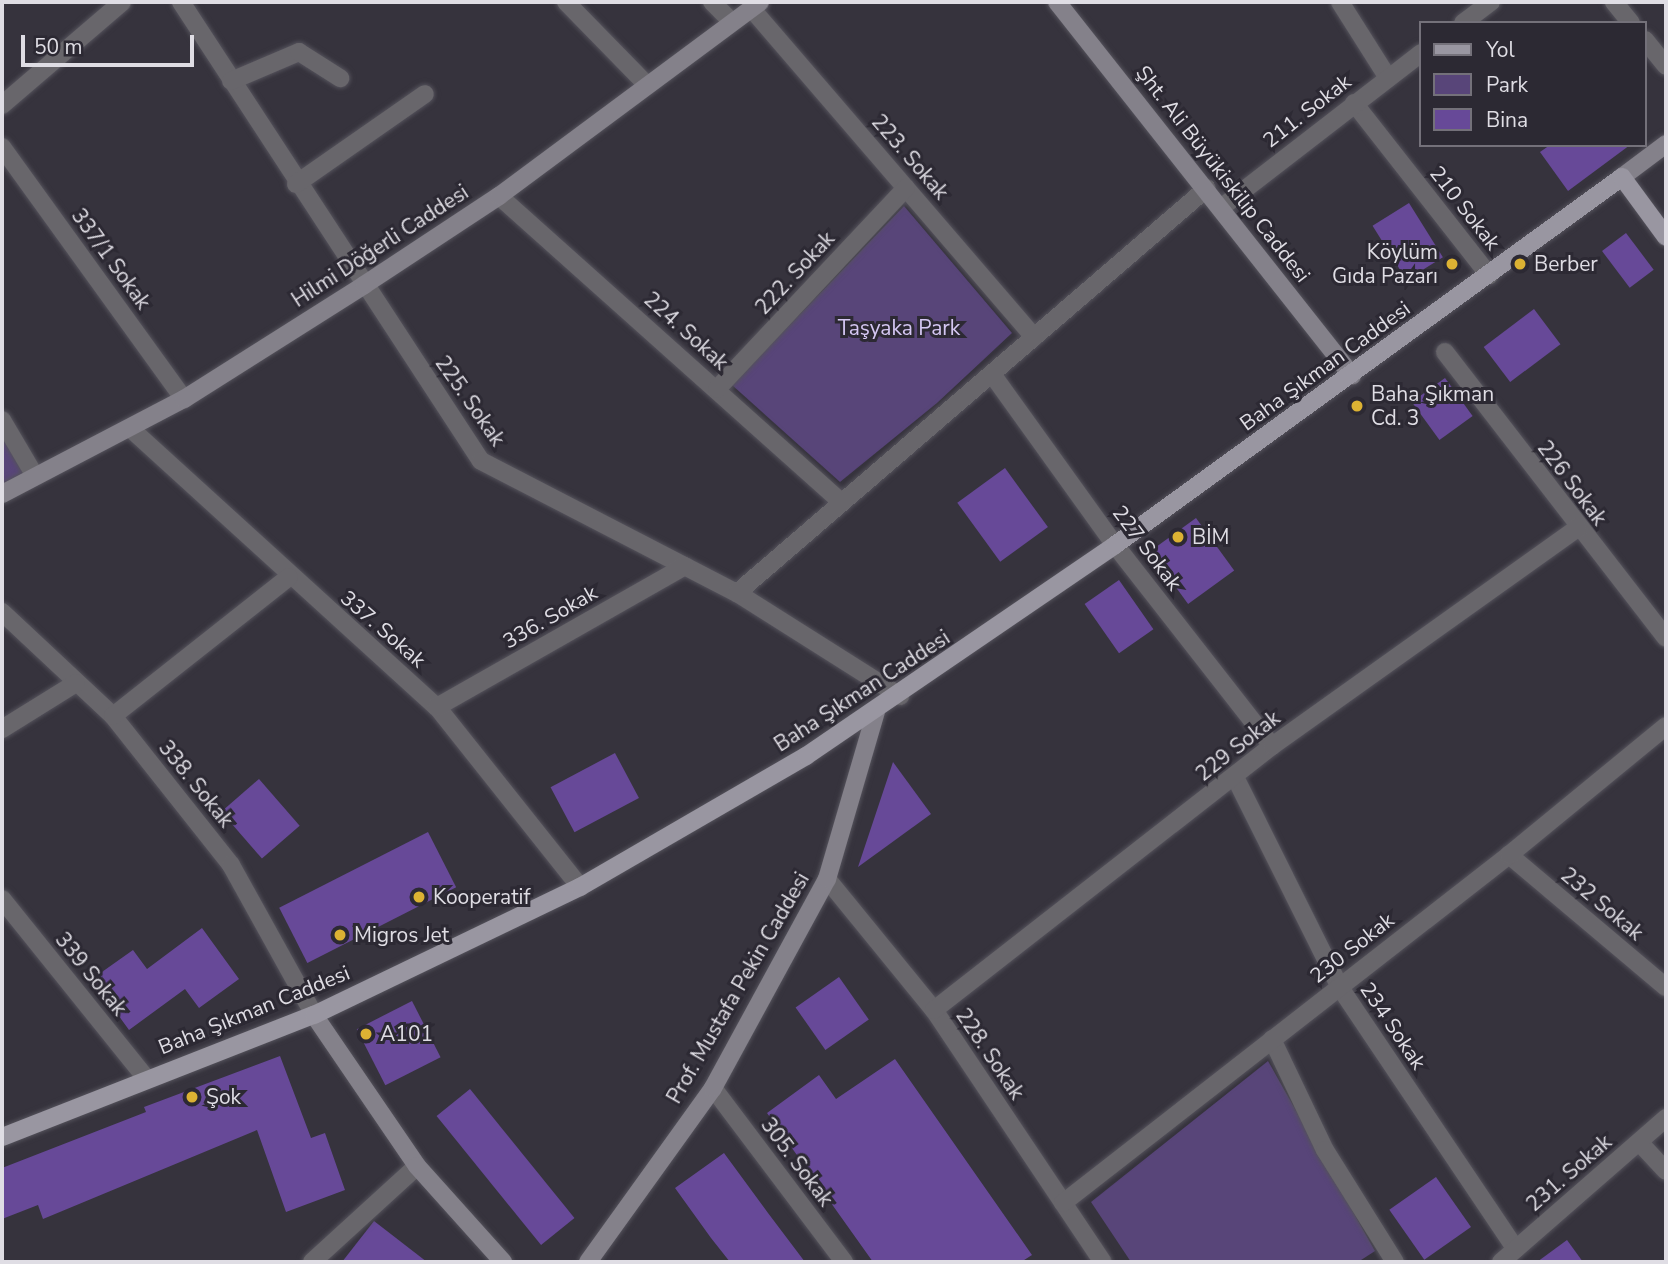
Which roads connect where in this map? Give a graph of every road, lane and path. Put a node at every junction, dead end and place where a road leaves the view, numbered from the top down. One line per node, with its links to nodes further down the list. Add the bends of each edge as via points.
1 (122, 2): 22 (street)
2 (180, 2): 18 (street, 225. Sokak)
3 (566, 2): 19 (street)
4 (712, 2): 10 (street)
5 (1058, 2): 28 (street, Şht. Ali Büyükiskilip Caddesi)
6 (1340, 2): 17 (street)
7 (1491, 2): 11 (street)
8 (1614, 2): 12 (street)
9 (756, 5): 10 (street, Hilmi Döğerli Caddesi); 27 (street, 223. Sokak)
10 (730, 21): 19 (street, Hilmi Döğerli Caddesi)
11 (1466, 21)
12 (1629, 21)
13 (1647, 42): 15 (street)
14 (1420, 54): 17 (street, 211. Sokak)
15 (1666, 66)
16 (340, 78): 18 (street, via 299,52)
17 (1388, 78): 21 (street, 211. Sokak)
18 (231, 80): 26 (street, 225. Sokak)
19 (646, 84): 29 (street, Hilmi Döğerli Caddesi)
20 (425, 94): 26 (street)
21 (1354, 103): 30 (street, 211. Sokak); 32 (street, 210 Sokak)
22 (2, 105)
23 (1666, 144): 25 (street, Baha Şıkman Caddesi)
24 (2, 147): 39 (street, 337/1 Sokak)
25 (1622, 177): 31 (main road); 32 (main road, Baha Şıkman Caddesi)
26 (296, 184): 33 (street, 225. Sokak)
27 (905, 188): 34 (street, 223. Sokak); 38 (street, 222. Sokak)
28 (1207, 188): 30 (street, Şht. Ali Büyükiskilip Caddesi); 34 (street)
29 (499, 196): 33 (street, Hilmi Döğerli Caddesi); 38 (street, 224. Sokak)
30 (1222, 207): 37 (street, Şht. Ali Büyükiskilip Caddesi)
31 (1666, 237)
32 (1489, 275): 37 (main road, Baha Şıkman Caddesi)
33 (364, 285): 39 (street, Hilmi Döğerli Caddesi); 47 (street, 225. Sokak, via 481,461)
34 (1034, 337): 36 (street)
35 (1445, 352): 45 (street, 226 Sokak)
36 (992, 374): 44 (street); 46 (street, 227 Sokak)
37 (1352, 375): 46 (main road, Baha Şıkman Caddesi)
38 (717, 389): 44 (street, 224. Sokak)
39 (184, 399): 41 (street, Hilmi Döğerli Caddesi)
40 (2, 420): 42 (street)
41 (131, 429): 42 (street, Hilmi Döğerli Caddesi); 48 (street, 337. Sokak)
42 (36, 476): 43 (street, Hilmi Döğerli Caddesi)
43 (2, 494)
44 (840, 502): 49 (street)
45 (1578, 528): 51 (street, 226 Sokak); 59 (street, 229 Sokak)
46 (1115, 545): 53 (main road, Baha Şıkman Caddesi); 59 (street, 227 Sokak)
47 (685, 566): 49 (street, 225. Sokak); 54 (street, 336. Sokak)
48 (289, 577): 54 (street, 337. Sokak); 56 (street)
49 (737, 593): 53 (street, 225. Sokak)
50 (2, 612): 52 (street, 338. Sokak)
51 (1666, 638)
52 (76, 683): 56 (street, 338. Sokak); 58 (street)
53 (900, 696): 55 (main road, Baha Şıkman Caddesi)
54 (437, 707): 63 (street, 337. Sokak)
55 (876, 711): 62 (street, Prof. Mustafa Pekin Caddesi); 63 (main road, Baha Şıkman Caddesi)
56 (113, 716): 68 (street, 338. Sokak, via 231,865)
57 (1666, 726): 61 (street, 230 Sokak)
58 (2, 729)
59 (1272, 746): 60 (street, 229 Sokak)
60 (1235, 777): 65 (street, 234 Sokak); 67 (street, 229 Sokak)
61 (1509, 855): 65 (street, 230 Sokak); 66 (street, 232 Sokak)
62 (827, 879): 67 (street, 228. Sokak); 71 (street, Prof. Mustafa Pekin Caddesi)
63 (580, 887): 68 (main road, Baha Şıkman Caddesi)
64 (2, 899): 70 (street, 339 Sokak)
65 (1339, 986): 69 (street, 230 Sokak); 78 (street, 234 Sokak)
66 (1666, 987)
67 (934, 1010): 77 (street, 228. Sokak)
68 (314, 1015): 70 (main road, Baha Şıkman Caddesi); 75 (street)
69 (1272, 1039): 77 (street, 230 Sokak); 84 (street, via 1325,1150)
70 (146, 1077): 73 (main road, Baha Şıkman Caddesi)
71 (713, 1088): 81 (street, Prof. Mustafa Pekin Caddesi); 82 (street, 305. Sokak)
72 (1666, 1118): 74 (street, 231. Sokak)
73 (2, 1137)
74 (1640, 1143): 76 (street); 78 (street, 231. Sokak)
75 (417, 1166): 79 (street); 80 (street)
76 (1666, 1171)
77 (1063, 1203): 83 (street, 228. Sokak)
78 (1516, 1249): 85 (street, 231. Sokak)
79 (312, 1262)
80 (503, 1262)
81 (588, 1262)
82 (844, 1262)
83 (1103, 1262)
84 (1395, 1262)
85 (1501, 1262)

